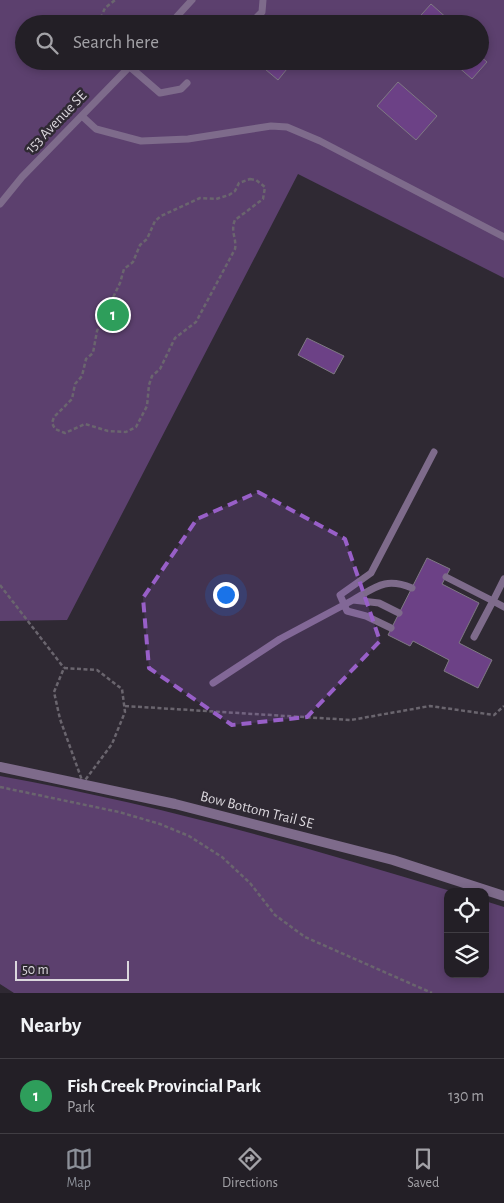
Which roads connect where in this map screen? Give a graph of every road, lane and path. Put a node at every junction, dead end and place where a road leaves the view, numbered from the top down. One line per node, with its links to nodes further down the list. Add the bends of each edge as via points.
1 (115, 0): 4 (path)
2 (192, 0): 5 (lane)
3 (263, 0): 6 (lane)
4 (102, 15)
5 (178, 15)
6 (259, 15)
7 (126, 70): 10 (lane, 153 Avenue SE)
8 (138, 70): 9 (lane, via 160,93 176,90)
9 (187, 83)
10 (82, 117): 11 (lane, 153 Avenue SE, via 22,177); 13 (lane, via 96,128 141,141 188,139 271,126 287,127)
11 (0, 204)
12 (155, 221): 12 (path, via 151,234 140,244 133,262 124,269 97,331 93,353 86,359 82,376 75,384 72,399 54,417 52,423 58,432 65,433 85,424 108,431 126,432 136,427 147,406 152,376 160,369 175,338 196,322 235,249 232,232 235,220 263,199 264,186 256,180 243,181 229,195 216,199 200,198 166,212)
13 (504, 237)
14 (434, 452): 21 (lane, via 371,573 340,595)
15 (446, 577): 20 (lane)
16 (504, 579): 20 (lane)
17 (0, 585): 26 (path)
18 (412, 588): 19 (lane, via 399,583 383,584)
19 (353, 600): 21 (lane); 23 (lane, via 379,603)
20 (493, 601): 22 (lane); 25 (lane)
21 (344, 604): 24 (lane, via 347,611); 27 (lane, via 280,638)
22 (504, 607)
23 (399, 613)
24 (391, 628)
25 (474, 637)
26 (64, 668): 28 (path, via 97,670 122,689); 31 (path, via 54,692)
27 (213, 683)
28 (124, 706): 29 (path, via 351,720 430,706 494,715); 31 (path, via 125,712 112,744)
29 (504, 706)
30 (0, 767): 31 (street, Bow Bottom Trail SE)
31 (83, 783): 33 (street, Bow Bottom Trail SE, via 393,860)
32 (0, 787): 34 (path, via 119,812 189,836 222,857 250,883 275,915 305,937)
33 (504, 896)
34 (432, 993)

